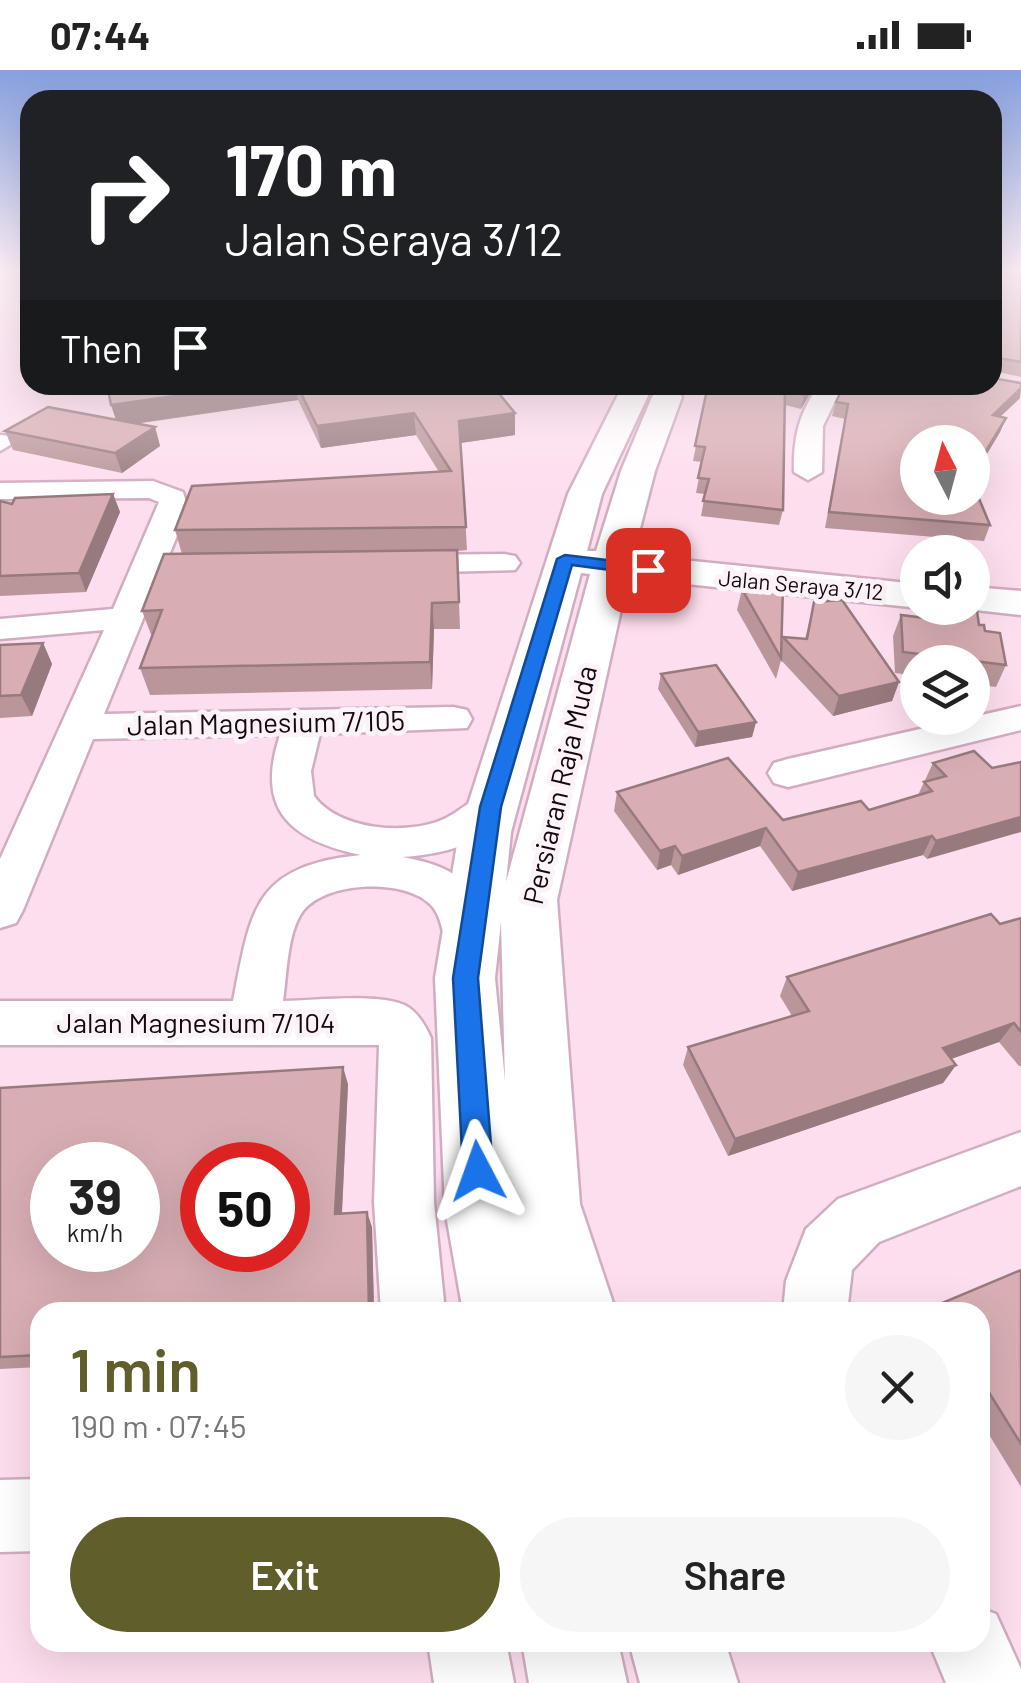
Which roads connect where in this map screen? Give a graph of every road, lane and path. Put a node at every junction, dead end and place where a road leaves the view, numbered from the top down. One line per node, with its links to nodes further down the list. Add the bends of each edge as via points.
1 (633, 395): 8 (main road, Persiaran Raja Muda, via 585,494)
2 (668, 395): 4 (main road, Persiaran Raja Muda)
3 (824, 395): 5 (street, via 805,437)
4 (638, 470): 8 (main road, Persiaran Raja Muda); 12 (main road, via 653,549 688,566)
5 (808, 472)
6 (0, 490): 11 (street, via 165,492 173,509)
7 (504, 563): 9 (street)
8 (588, 563): 12 (main road, Jalan Seraya 3/12); 18 (main road, Persiaran Raja Muda); 25 (main road, Persiaran Raja Muda)
9 (366, 565)
10 (187, 567): 11 (street)
11 (148, 568): 16 (street)
12 (758, 581): 13 (main road, Jalan Seraya 3/12); 18 (main road, via 668,587 634,602)
13 (900, 594)
14 (990, 601): 15 (main road)
15 (1021, 603)
16 (126, 618): 17 (street); 22 (street)
17 (0, 629)
18 (592, 642): 34 (main road, Persiaran Raja Muda, via 530,900 544,1204)
19 (1021, 718): 23 (street)
20 (453, 719): 21 (street, Jalan Magnesium 7/105)
21 (304, 722): 22 (street, Jalan Magnesium 7/105); 25 (street, via 291,774 293,798 311,822 339,835 417,841 456,832)
22 (79, 727): 24 (street)
23 (788, 773)
24 (46, 804): 26 (street); 27 (street)
25 (491, 807): 28 (main road, Persiaran Raja Muda)
26 (0, 820)
27 (0, 910)
28 (469, 948): 30 (street, via 452,896 428,880 326,874 301,884 281,904); 33 (main road, Persiaran Raja Muda, via 465,978 480,1210)
29 (0, 1023): 30 (street, Jalan Magnesium 7/104)
30 (254, 1023): 32 (street, Jalan Magnesium 7/104, via 392,1023 405,1038 404,1202)
31 (1021, 1158): 35 (street, via 858,1220 828,1252)
32 (412, 1302)
33 (500, 1302)
34 (574, 1302)
35 (816, 1302)
36 (30, 1515): 37 (street)
37 (0, 1516)
38 (469, 1652): 42 (street)
39 (572, 1652): 43 (main road)
40 (680, 1652): 44 (main road)
41 (973, 1652): 45 (street)
42 (474, 1683)
43 (578, 1683)
44 (690, 1683)
45 (988, 1683)

